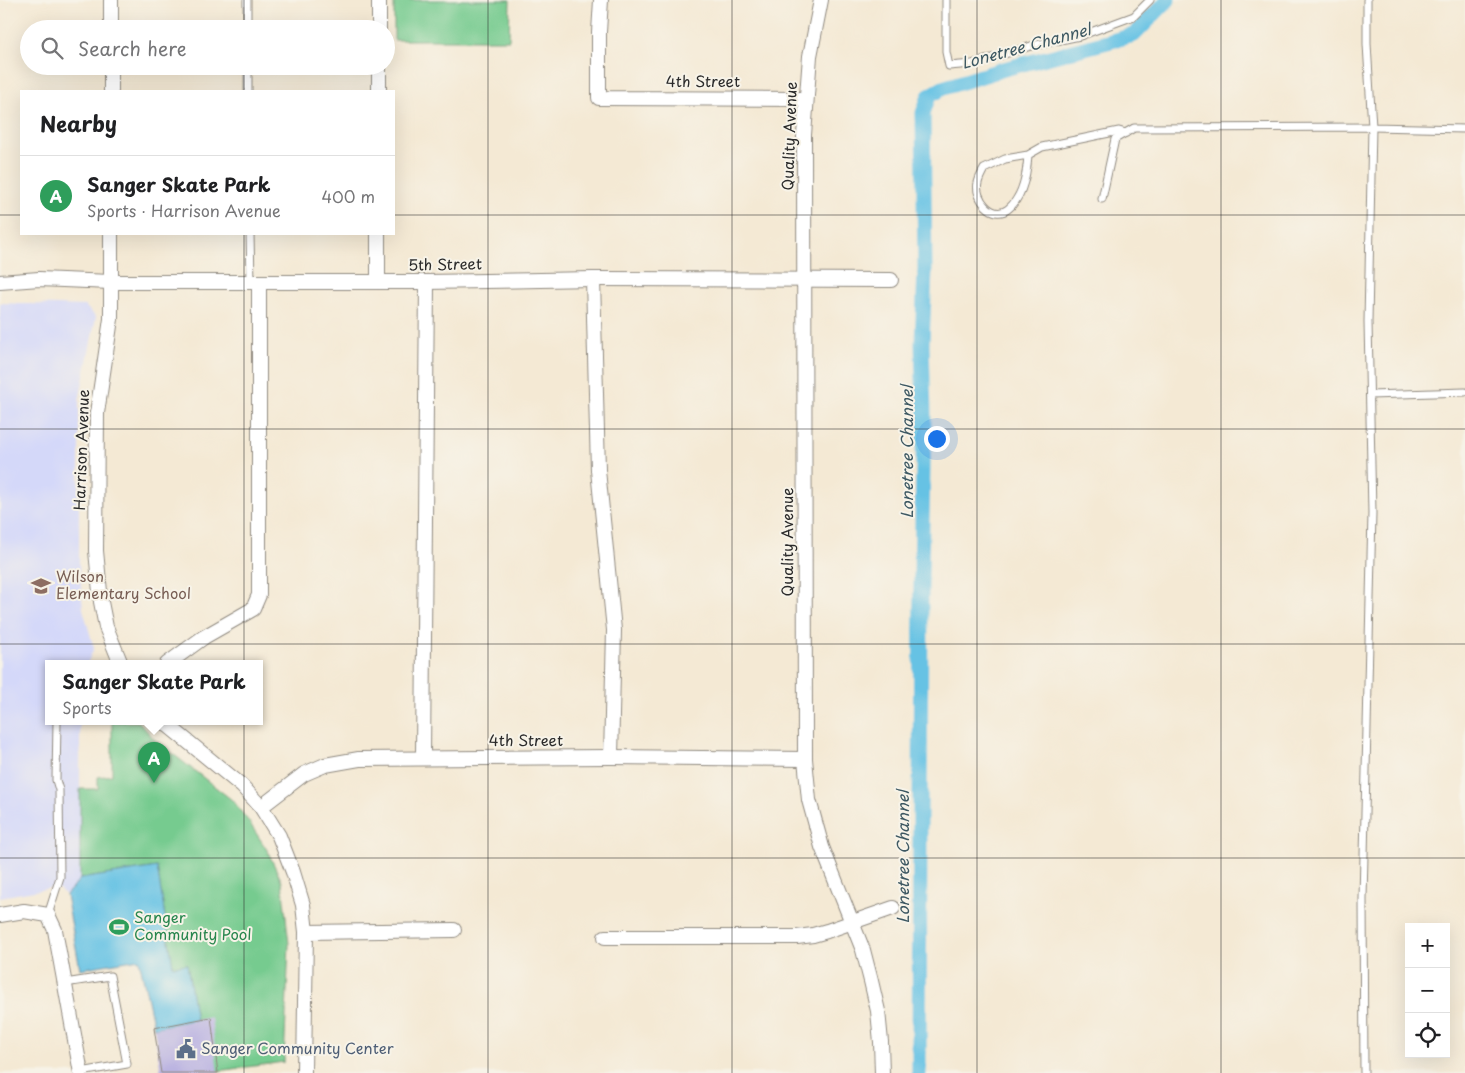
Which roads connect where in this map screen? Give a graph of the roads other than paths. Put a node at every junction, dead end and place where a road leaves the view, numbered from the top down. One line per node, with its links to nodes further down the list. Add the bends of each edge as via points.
1 (111, 0): 9 (street)
2 (247, 0): 10 (lane)
3 (379, 0): 11 (street)
4 (601, 0): 18 (street, 4th Street, via 599,98)
5 (821, 0): 18 (street, Quality Avenue)
6 (946, 0): 7 (lane, via 949,66 972,64 1080,36 1134,16)
7 (1150, 0)
8 (1367, 0): 19 (lane)
9 (111, 20)
10 (247, 20)
11 (379, 20)
12 (111, 75): 15 (street)
13 (248, 75): 16 (lane)
14 (379, 75): 17 (street)
15 (111, 90)
16 (248, 90)
17 (378, 90)
18 (806, 99): 28 (street, Quality Avenue)
19 (1372, 128): 20 (lane); 21 (lane, via 1134,128); 36 (lane, via 1368,322)
20 (1465, 129)
21 (1126, 133): 22 (lane, via 1119,131 1042,146); 23 (lane, via 1115,139)
22 (1028, 155): 22 (lane, via 1006,159 984,169 977,184 980,199 986,207 998,213 1007,210 1016,200 1027,170)
23 (1102, 199)
24 (111, 235): 31 (street, Harrison Avenue)
25 (250, 235): 32 (lane)
26 (378, 235): 33 (street)
27 (593, 279): 28 (street, 5th Street); 34 (street, 5th Street); 41 (street, via 598,470 614,630)
28 (805, 279): 29 (street, 5th Street); 43 (street, Quality Avenue)
29 (891, 280)
30 (0, 282): 31 (street, 5th Street, via 39,279)
31 (111, 282): 32 (street, 5th Street); 37 (street, Harrison Avenue, via 111,319 97,413 96,550 106,627)
32 (255, 282): 33 (street, 5th Street); 38 (street, via 259,596 253,608)
33 (378, 282): 34 (street, 5th Street)
34 (427, 282): 42 (street)
35 (1465, 392): 36 (lane)
36 (1370, 395): 56 (lane, via 1372,513 1363,899)
37 (119, 660)
38 (172, 660)
39 (57, 725): 46 (lane, via 60,877)
40 (168, 725): 44 (street, via 242,786)
41 (611, 757): 42 (street, 4th Street); 43 (street, 4th Street)
42 (423, 758): 44 (street, 4th Street, via 359,759 325,765 304,774)
43 (805, 759): 48 (street, Quality Avenue, via 809,800 822,847)
44 (261, 807): 50 (street, via 280,836 293,872 303,905)
45 (893, 908): 48 (street)
46 (48, 914): 47 (street, via 24,910); 52 (street, via 55,930)
47 (0, 915)
48 (852, 923): 51 (street, via 797,937); 55 (street, Quality Avenue, via 863,950 876,1003)
49 (454, 930): 50 (street)
50 (306, 932): 54 (street)
51 (605, 937)
52 (65, 983): 53 (street); 53 (lane, via 110,976 127,1064)
53 (81, 1073)
54 (304, 1073)
55 (882, 1073)
56 (1364, 1073)

